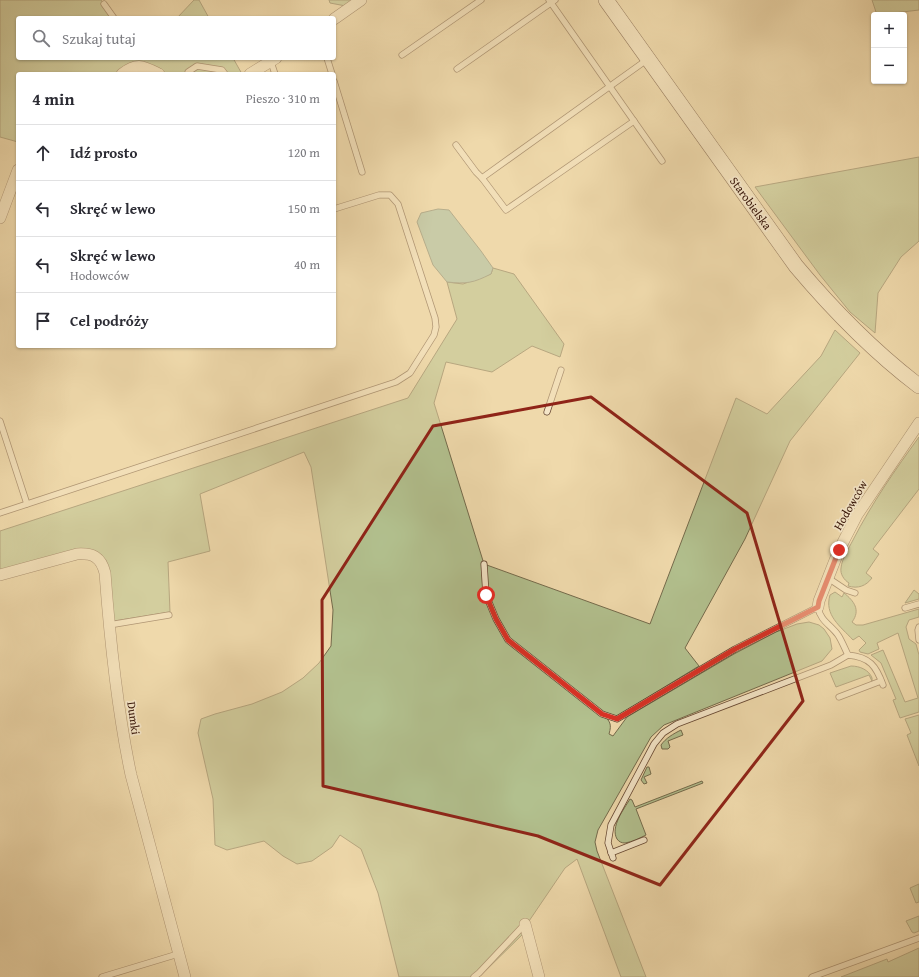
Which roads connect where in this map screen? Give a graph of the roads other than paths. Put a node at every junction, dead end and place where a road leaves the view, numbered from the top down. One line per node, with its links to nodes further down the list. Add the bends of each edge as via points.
1 (360, 0): 7 (street)
2 (481, 0): 8 (lane)
3 (606, 0): 9 (street, Starobielska)
4 (552, 1): 13 (lane); 20 (lane)
5 (104, 4): 6 (lane)
6 (113, 16)
7 (336, 18)
8 (402, 56)
9 (648, 59): 20 (lane); 31 (street, Starobielska, via 815,289 865,341)
10 (328, 60): 19 (lane)
11 (142, 62): 14 (street); 15 (street)
12 (268, 65): 18 (street)
13 (457, 69)
14 (125, 72)
15 (156, 72)
16 (188, 72): 17 (lane, via 197,66)
17 (224, 72)
18 (254, 72)
19 (331, 72)
20 (610, 87): 22 (lane); 27 (lane)
21 (336, 88): 25 (lane)
22 (634, 121): 24 (lane); 27 (lane, via 506,210)
23 (456, 145): 27 (lane)
24 (662, 161)
25 (362, 172)
26 (16, 175): 29 (street)
27 (482, 178)
28 (336, 208): 35 (lane, via 379,195 390,196 398,204 436,328 410,373 396,382)
29 (0, 218)
30 (561, 370): 32 (lane)
31 (919, 386)
32 (547, 412)
33 (0, 421): 35 (lane)
34 (919, 423): 39 (street, Hodowców, via 857,515)
35 (27, 504): 36 (lane)
36 (0, 513)
37 (484, 564): 42 (lane, via 486,595 508,640 602,714 617,719 735,649)
38 (0, 575): 45 (street, Dumki, via 77,554 96,558 101,561 105,573)
39 (828, 578): 40 (lane); 42 (street, Hodowców)
40 (855, 593)
41 (919, 604): 43 (lane)
42 (818, 607): 48 (lane, via 822,619 838,635)
43 (905, 608)
44 (169, 615): 45 (lane)
45 (109, 625): 53 (street, Dumki, via 126,751)
46 (919, 627): 47 (lane)
47 (919, 640)
48 (848, 655): 49 (lane, via 871,663 882,683); 50 (lane, via 831,665 677,724 663,733 654,744 611,825 608,843 612,856)
49 (839, 697)
50 (644, 840)
51 (525, 924): 56 (lane); 57 (street)
52 (919, 938): 58 (lane)
53 (178, 954): 54 (lane); 55 (street, Dumki)
54 (102, 977)
55 (185, 977)
56 (474, 977)
57 (539, 977)
58 (812, 977)

